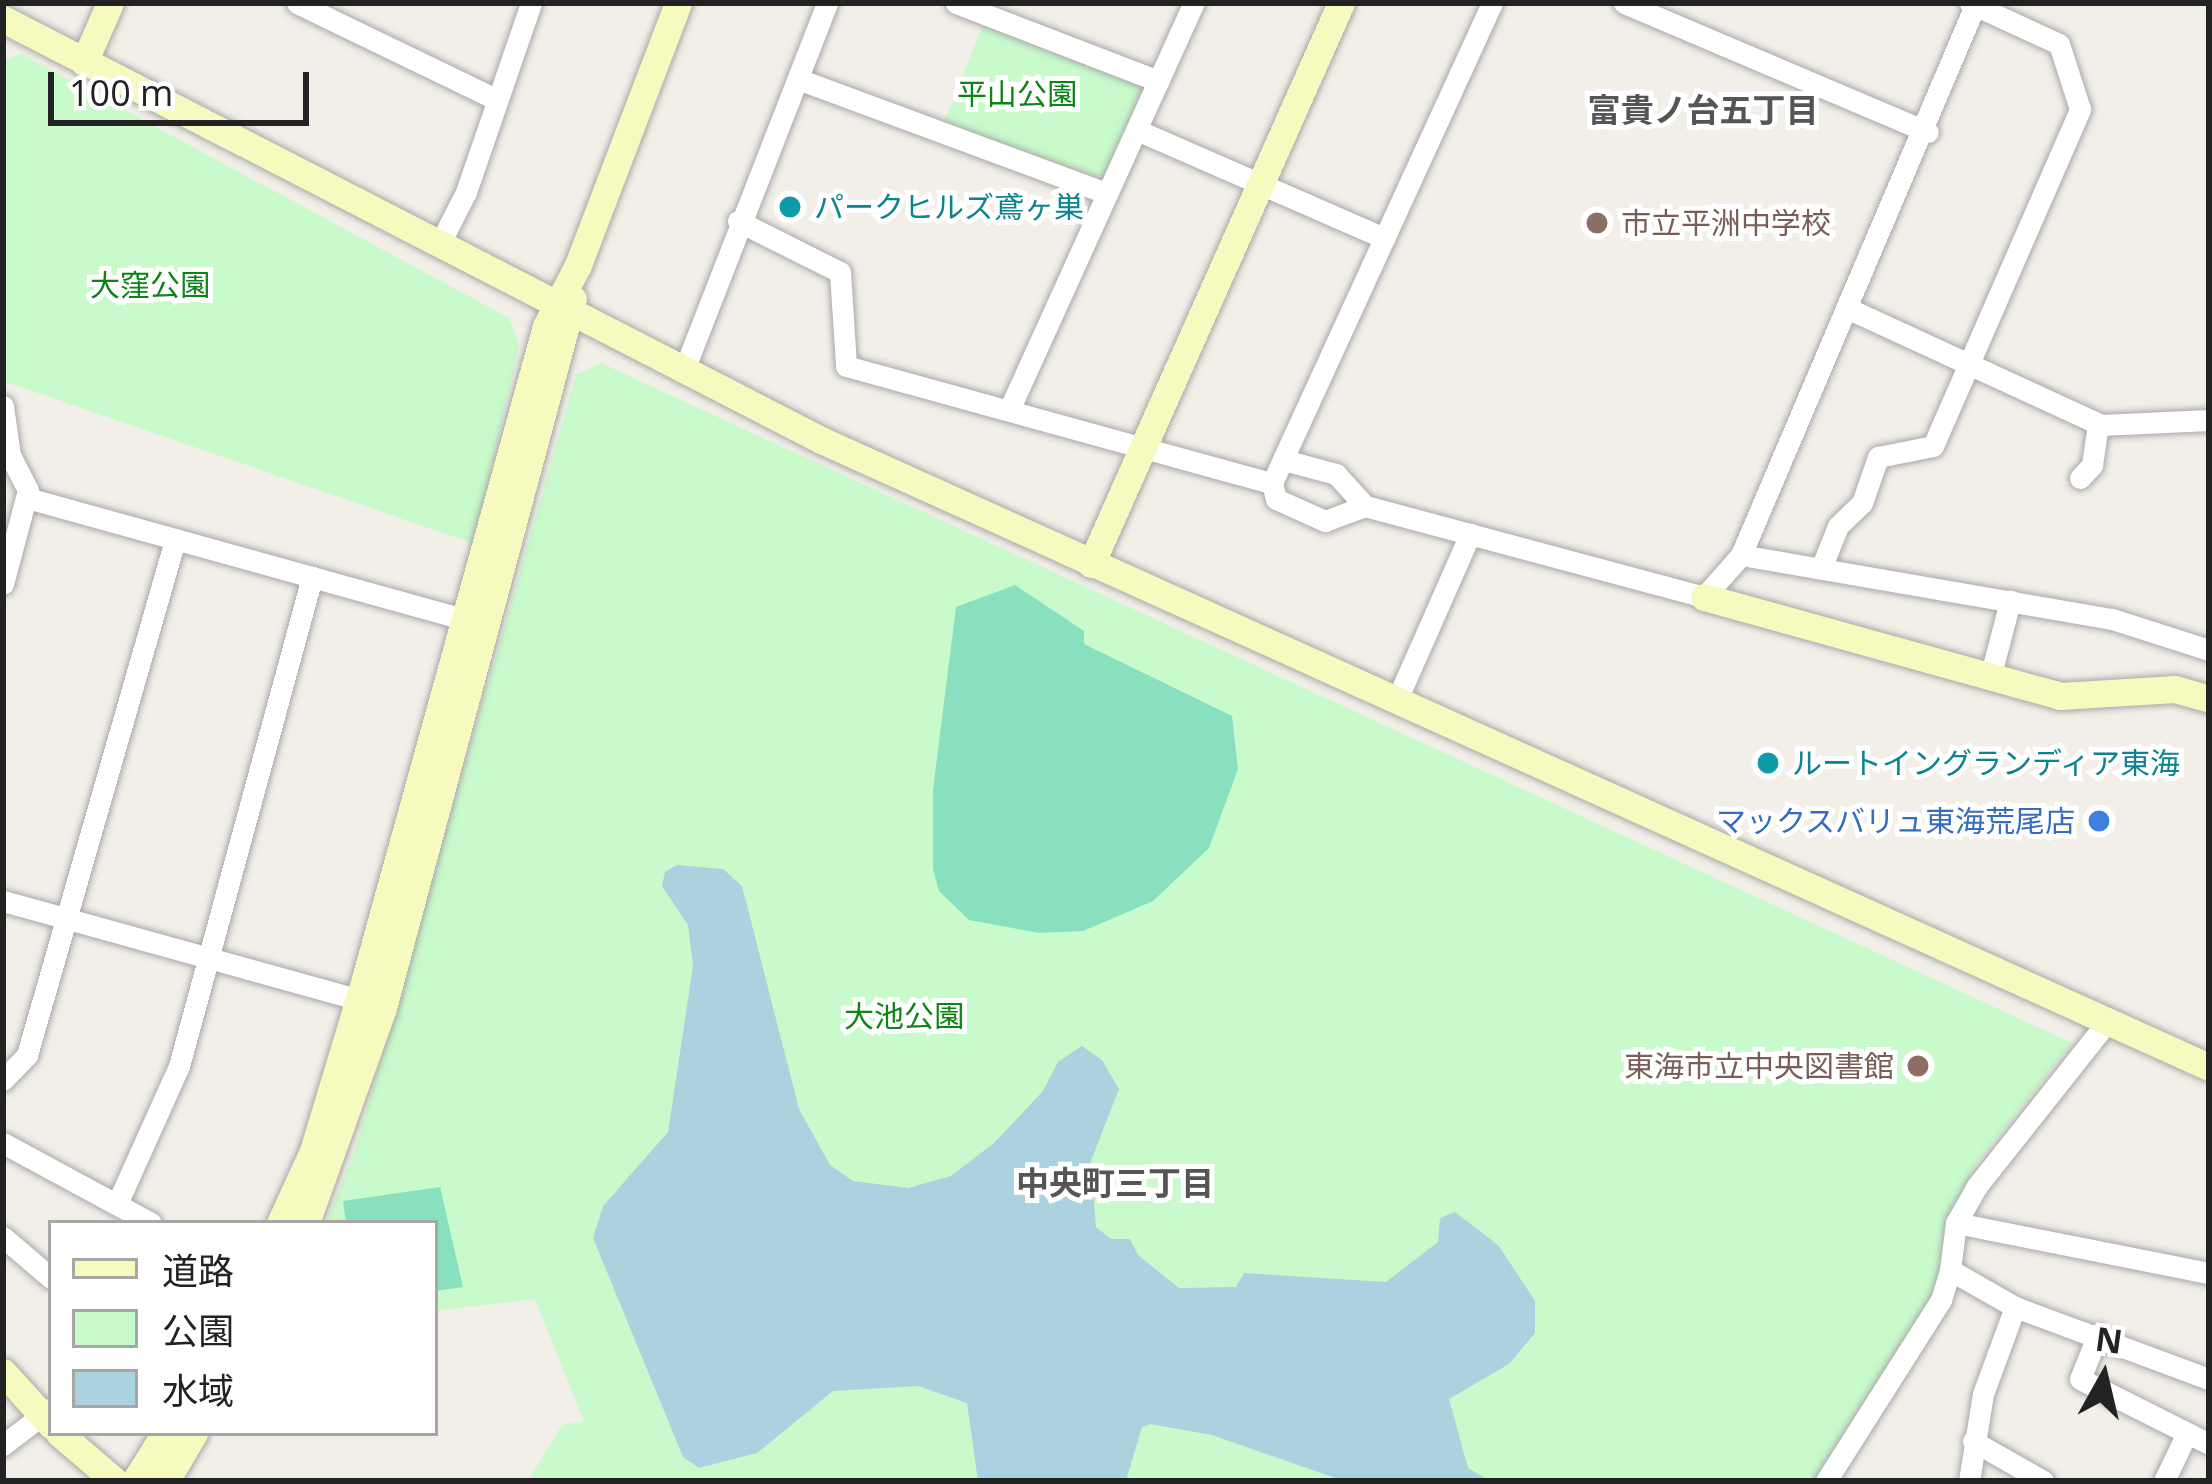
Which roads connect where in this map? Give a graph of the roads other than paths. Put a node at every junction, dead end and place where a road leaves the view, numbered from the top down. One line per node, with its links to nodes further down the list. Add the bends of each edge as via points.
1 (110, 3): 13 (street)
2 (297, 3): 16 (street)
3 (531, 3): 16 (street)
4 (678, 3): 25 (street)
5 (827, 3): 14 (street)
6 (956, 3): 15 (street)
7 (1194, 3): 15 (street)
8 (1341, 3): 19 (street)
9 (1492, 3): 22 (street)
10 (1624, 3): 18 (street)
11 (1974, 4): 18 (street); 26 (street, via 2059,44 2080,109)
12 (3, 19): 13 (street)
13 (84, 62): 23 (street)
14 (798, 79): 20 (street); 21 (street)
15 (1158, 81): 17 (street)
16 (496, 99): 23 (street)
17 (1137, 130): 19 (street); 20 (street)
18 (1928, 132): 24 (street)
19 (1260, 186): 22 (street); 33 (street)
20 (1107, 193): 30 (street)
21 (739, 221): 27 (street); 30 (street, via 841,272 846,365)
22 (1384, 238): 34 (street)
23 (439, 245): 25 (street)
24 (1849, 309): 26 (street); 41 (street)
25 (562, 312): 27 (street); 48 (street); 64 (street, via 383,1008)
26 (1970, 365): 32 (street); 43 (street, via 1933,446 1878,457 1862,503 1838,526)
27 (684, 370): 42 (street)
28 (3, 387): 29 (street)
29 (3, 402): 37 (street)
30 (1009, 410): 33 (street)
31 (2209, 421): 32 (street)
32 (2098, 424): 35 (street, via 2092,464)
33 (1142, 446): 36 (street); 42 (street)
34 (1284, 460): 36 (street); 38 (street, via 1336,474)
35 (2080, 478)
36 (1272, 483): 38 (street, via 1286,510 1324,521)
37 (27, 498): 40 (street); 45 (street)
38 (1365, 506): 39 (street)
39 (1470, 534): 46 (street); 52 (street)
40 (175, 540): 44 (street); 54 (street)
41 (1741, 555): 43 (street); 46 (street)
42 (1091, 564): 52 (street)
43 (1822, 566): 47 (street)
44 (312, 577): 48 (street); 55 (street)
45 (3, 584)
46 (1704, 597): 50 (street)
47 (2010, 601): 49 (street, via 2163,631); 50 (street)
48 (464, 619): 56 (street)
49 (2209, 650)
50 (1990, 678): 51 (street, via 2080,698 2175,689)
51 (2209, 699)
52 (1396, 702): 57 (street)
53 (3, 901): 54 (street)
54 (67, 914): 55 (street); 59 (street, via 27,1055)
55 (209, 957): 56 (street); 61 (street, via 179,1066)
56 (359, 1000): 63 (street, via 313,1150)
57 (2108, 1021): 58 (street); 65 (street, via 2049,1088)
58 (2209, 1066)
59 (3, 1081)
60 (3, 1143): 61 (street)
61 (116, 1204): 62 (street)
62 (145, 1220)
63 (281, 1220)
64 (307, 1220)
65 (1956, 1223): 67 (street); 68 (street)
66 (3, 1237): 69 (street)
67 (1951, 1270): 70 (street); 86 (street, via 1941,1300)
68 (2209, 1273)
69 (48, 1275)
70 (2015, 1307): 71 (street); 80 (street)
71 (2098, 1334): 73 (street); 76 (street, via 2080,1379)
72 (3, 1372): 74 (street)
73 (2209, 1379)
74 (48, 1417)
75 (48, 1422): 82 (street)
76 (2187, 1433): 81 (street); 89 (street)
77 (68, 1436): 83 (street)
78 (163, 1436): 84 (street)
79 (192, 1436): 85 (street)
80 (1973, 1441): 87 (street); 88 (street)
81 (2209, 1444)
82 (3, 1445)
83 (115, 1481)
84 (135, 1481)
85 (166, 1481)
86 (1826, 1481)
87 (1969, 1481)
88 (2043, 1481)
89 (2164, 1481)

